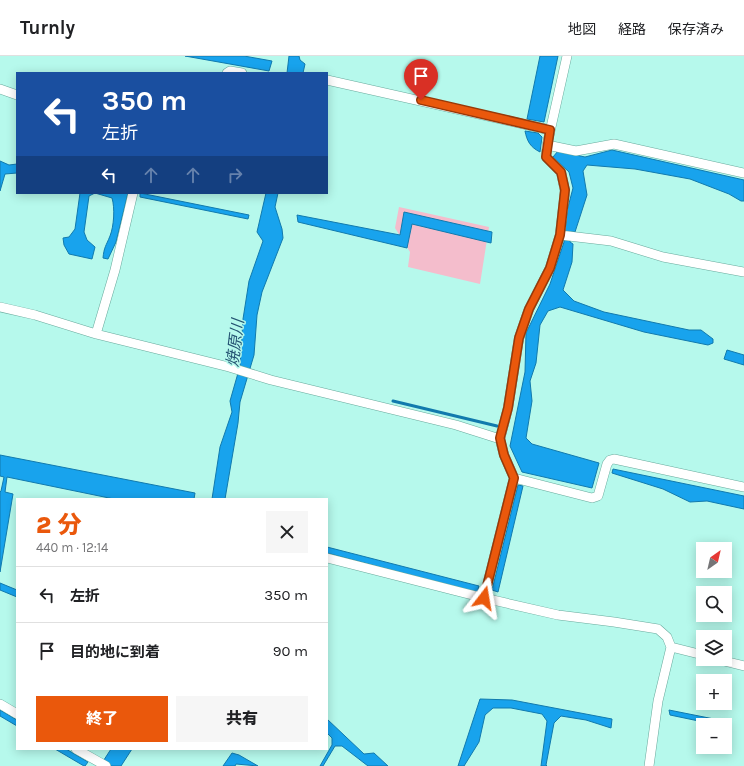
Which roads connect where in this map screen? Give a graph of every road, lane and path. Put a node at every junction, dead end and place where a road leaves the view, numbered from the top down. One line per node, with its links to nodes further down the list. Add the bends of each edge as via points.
1 (567, 56): 5 (street)
2 (328, 80): 5 (street)
3 (0, 89): 4 (street)
4 (16, 94)
5 (550, 130): 6 (street)
6 (547, 145): 7 (street, via 576,151 614,144); 9 (street, via 546,157 561,172 565,190)
7 (744, 173)
8 (133, 194): 12 (street, via 115,270)
9 (566, 236): 10 (street, via 611,241 663,257); 13 (street, via 529,309 519,338 508,408)
10 (744, 272)
11 (0, 307): 12 (street)
12 (96, 334): 13 (street)
13 (500, 438): 14 (street)
14 (514, 478): 15 (street, via 592,498 598,496 607,464 614,459); 17 (street)
15 (744, 487)
16 (328, 558): 17 (street)
17 (484, 598): 18 (street, via 558,615 658,630 667,637)
18 (671, 647): 19 (street); 26 (street, via 658,701)
19 (696, 653)
20 (732, 663): 21 (street)
21 (744, 666)
22 (0, 704): 23 (street)
23 (16, 713)
24 (78, 750): 25 (street)
25 (104, 765)
26 (649, 766)

